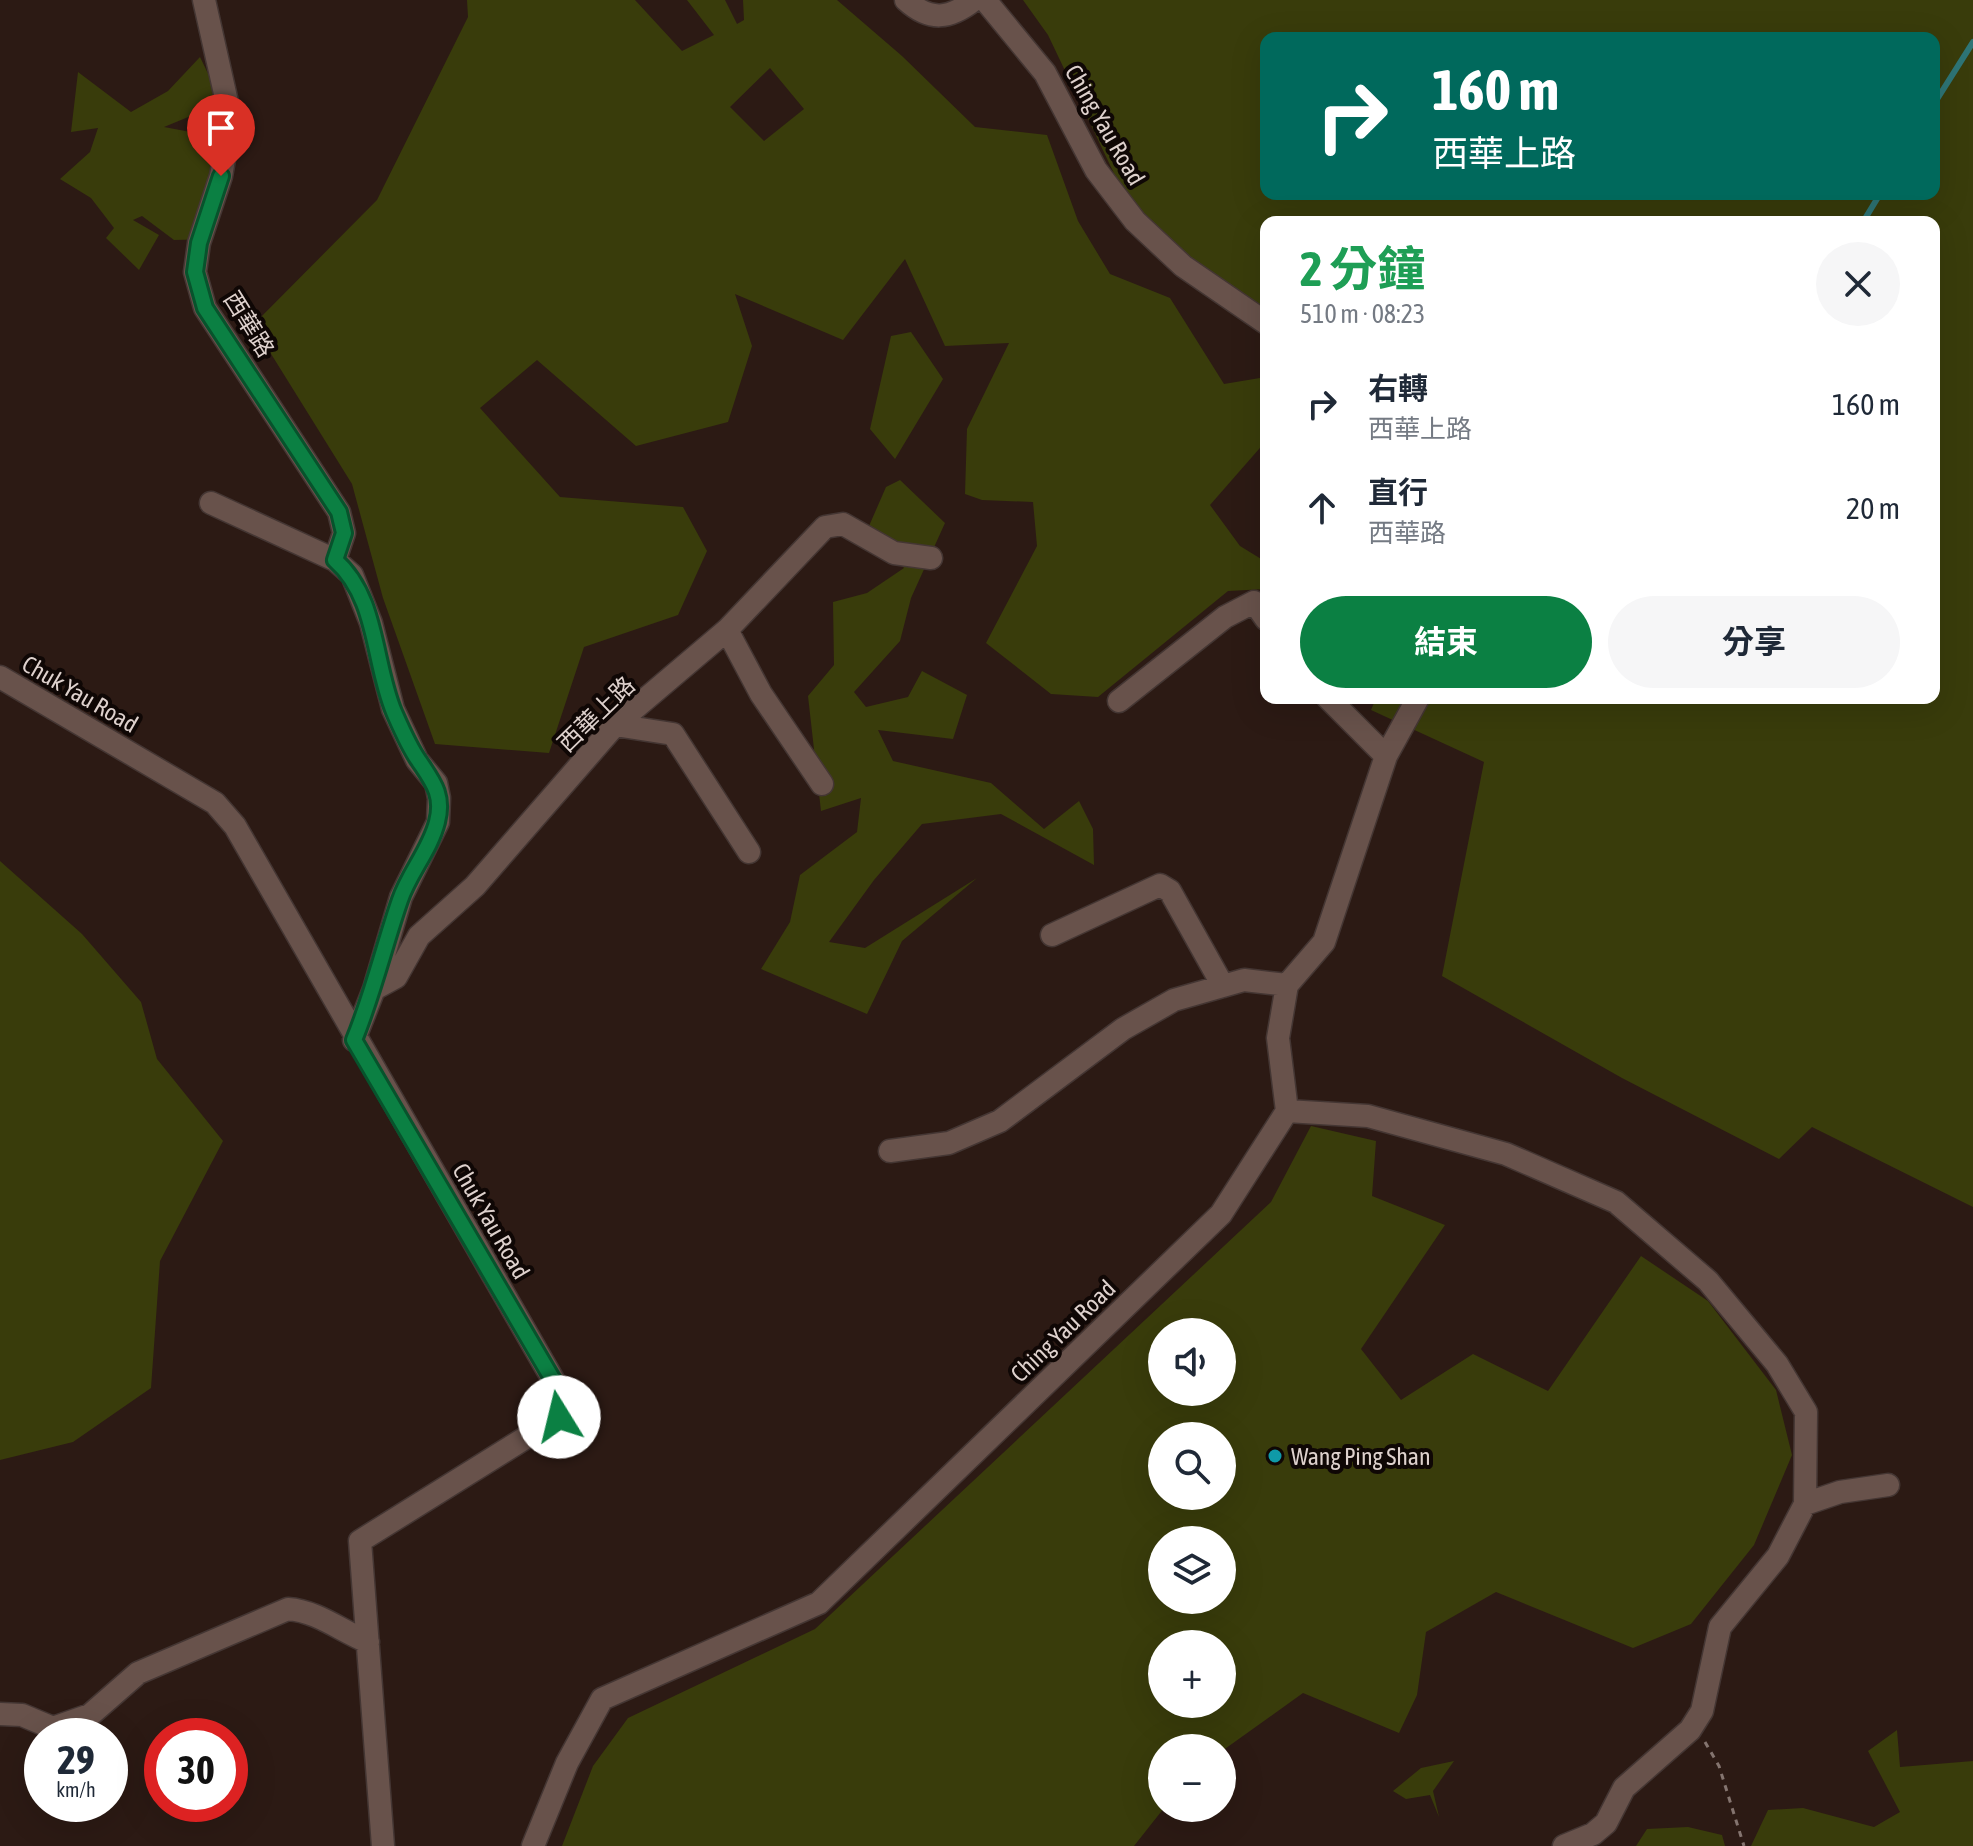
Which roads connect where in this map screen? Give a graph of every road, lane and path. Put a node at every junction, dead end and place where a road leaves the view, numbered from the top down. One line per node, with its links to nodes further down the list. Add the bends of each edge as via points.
1 (204, 0): 8 (street, 西華路, via 231,120 195,272 205,308 339,512 344,533)
2 (906, 0): 3 (street, via 923,13 942,17)
3 (974, 0)
4 (985, 0): 5 (street, Ching Yau Road, via 1045,73 1104,183 1140,228 1183,266)
5 (1260, 319)
6 (211, 503): 8 (street)
7 (931, 558): 10 (street, 西華上路, via 894,553 843,524 825,527)
8 (335, 560): 22 (street, via 352,575 371,623 393,709 417,760 436,783 439,798 438,822 401,897)
9 (1260, 610): 12 (street, via 1254,602 1225,617)
10 (727, 630): 15 (street, 西華上路); 17 (street, via 761,694)
11 (0, 677): 23 (street, Chuk Yau Road, via 215,803 235,826)
12 (1119, 701)
13 (1334, 704): 16 (street)
14 (1415, 704): 16 (street)
15 (615, 725): 18 (street, via 673,734); 22 (street, 西華上路, via 475,886 419,936 396,977)
16 (1386, 756): 20 (street, via 1324,942)
17 (822, 784)
18 (749, 852)
19 (1052, 935): 21 (street, via 1160,885 1170,891)
20 (1287, 985): 21 (street, via 1244,980); 24 (street, via 1278,1038)
21 (1223, 986): 25 (street, via 1174,1000 1123,1029 1000,1121 949,1143)
22 (374, 989): 23 (street, 西華上路)
23 (354, 1040): 28 (street, Chuk Yau Road, via 563,1397 564,1408 559,1417 360,1541)
24 (1287, 1111): 27 (street, via 1368,1116 1506,1154 1616,1202 1708,1281 1777,1364 1806,1412); 32 (street, Ching Yau Road, via 1221,1214 819,1603 602,1699 567,1763)
25 (890, 1151)
26 (1888, 1485): 27 (street)
27 (1805, 1504): 30 (street, via 1778,1556 1720,1627 1702,1711)
28 (368, 1642): 29 (street, via 335,1629 308,1610 288,1609 138,1673 90,1715 53,1728 22,1715); 31 (street, Chuk Yau Road)
29 (0, 1714)
30 (1690, 1730): 33 (street, via 1624,1788 1606,1823); 34 (path, via 1719,1766)
31 (383, 1846)
32 (533, 1846)
33 (1564, 1846)
34 (1744, 1846)

